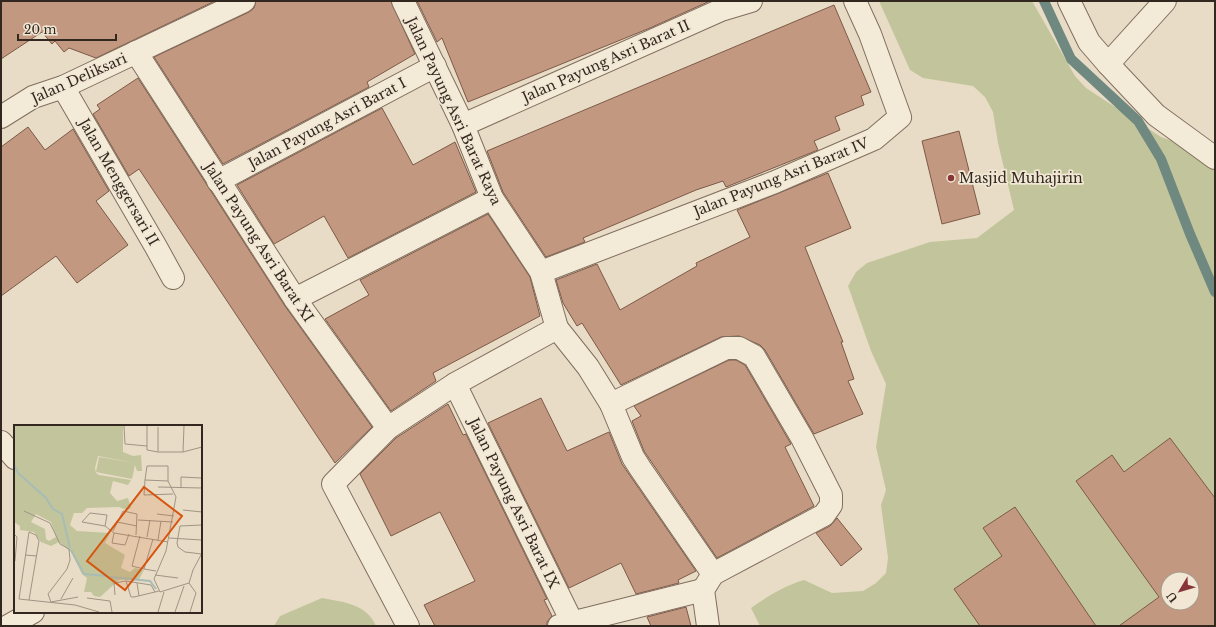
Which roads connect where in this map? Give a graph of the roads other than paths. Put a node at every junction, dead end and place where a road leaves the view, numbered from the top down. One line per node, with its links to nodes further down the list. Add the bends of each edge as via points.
1 (244, 1): 7 (street, Jalan Deliksari)
2 (403, 1): 9 (street, Jalan Payung Asri Barat Raya)
3 (751, 1): 12 (street, Jalan Payung Asri Barat II, via 721,10)
4 (855, 1): 16 (street, Jalan Payung Asri Barat IV, via 870,34 900,117 874,139 775,182)
5 (1069, 1): 8 (street, via 1089,42)
6 (1165, 1): 8 (street)
7 (136, 52): 10 (street, Jalan Deliksari); 14 (street, Jalan Payung Asri Barat XI)
8 (1108, 64): 13 (street, via 1156,115)
9 (435, 66): 12 (street, Jalan Payung Asri Barat Raya); 14 (street, Jalan Payung Asri Barat I)
10 (63, 87): 11 (street, Jalan Deliksari, via 33,97); 17 (street, Jalan Menggersari II)
11 (1, 117)
12 (463, 125): 15 (street, Jalan Payung Asri Barat Raya)
13 (1215, 158)
14 (218, 181): 18 (street, Jalan Payung Asri Barat XI)
15 (492, 198): 16 (street, Jalan Payung Asri Barat Raya); 18 (street)
16 (541, 272): 19 (street, Jalan Payung Asri Barat Raya)
17 (173, 278)
18 (295, 299): 22 (street, Jalan Payung Asri Barat XI)
19 (557, 328): 20 (street); 21 (street, Jalan Payung Asri Barat Raya, via 588,367)
20 (455, 384): 22 (street); 27 (street, Jalan Payung Asri Barat IX)
21 (611, 404): 25 (street, Jalan Payung Asri Barat Raya, via 637,462); 25 (street, via 726,348 740,348 754,356 802,438 831,495 831,505 824,515)
22 (388, 428): 29 (street, via 333,484)
23 (1, 442): 24 (street)
24 (14, 457)
25 (708, 582): 27 (street); 30 (street)
26 (31, 613): 28 (street)
27 (565, 624)
28 (8, 626)
29 (408, 626)
30 (708, 626)

